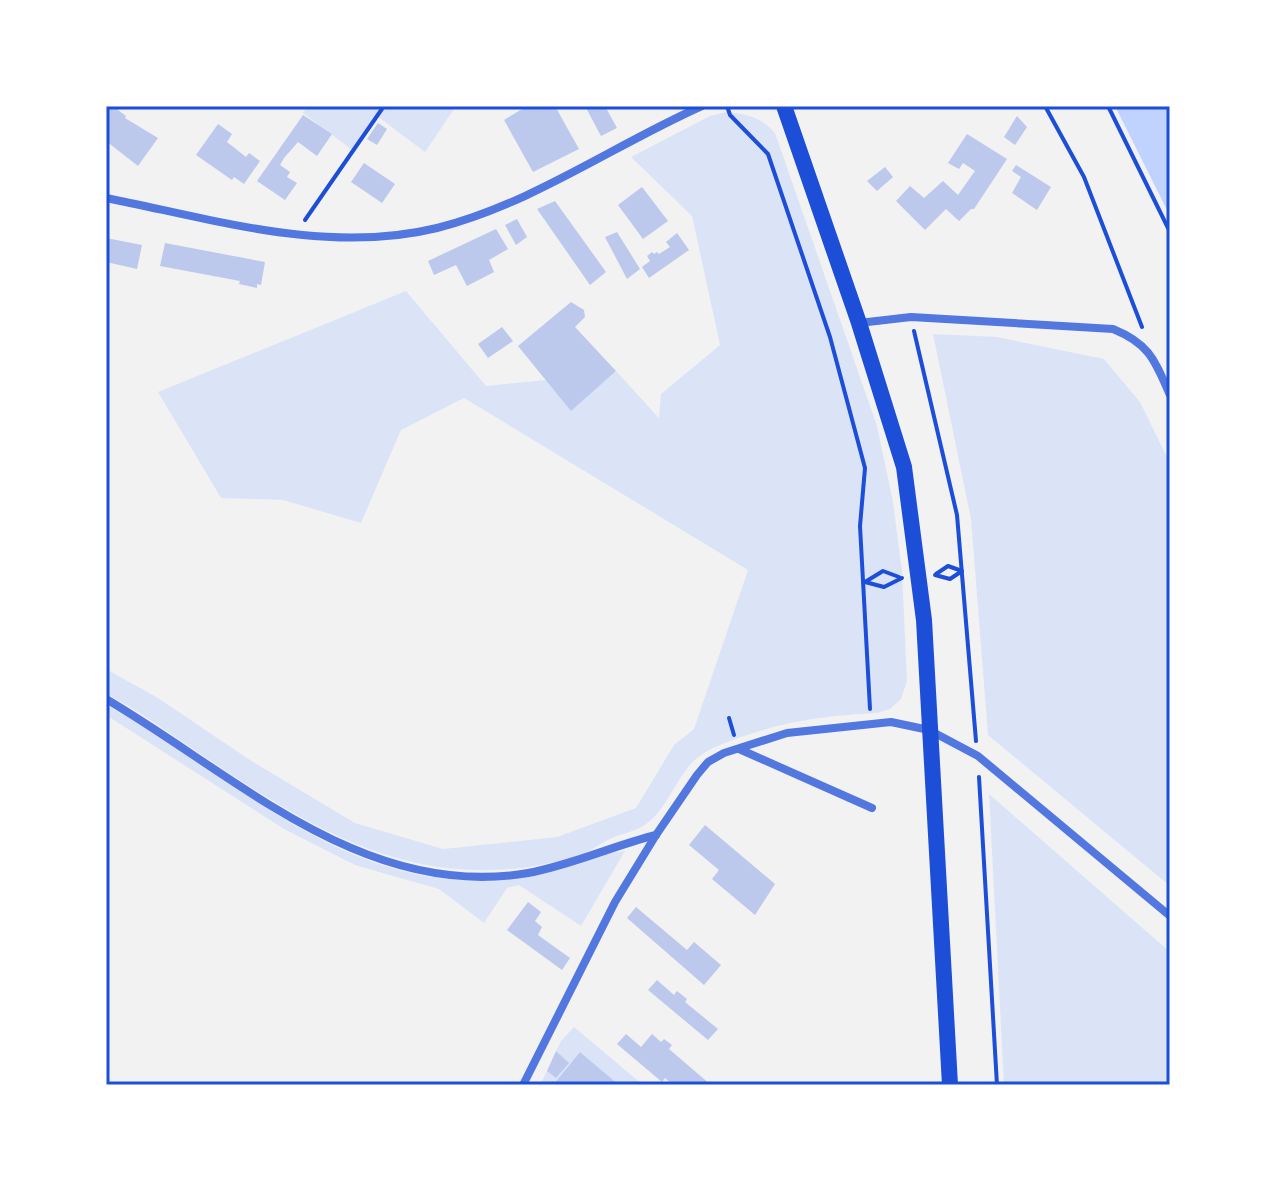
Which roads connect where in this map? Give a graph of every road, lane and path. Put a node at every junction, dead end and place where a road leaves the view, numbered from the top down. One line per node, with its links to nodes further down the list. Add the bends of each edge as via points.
1 (384, 106): 9 (path)
2 (702, 106): 9 (street, via 509,202 437,228 372,238)
3 (727, 106): 15 (path, via 768,154 830,337 865,468 860,526)
4 (784, 106): 11 (main road)
5 (1045, 106): 12 (path, via 1084,177)
6 (1108, 106): 8 (path)
7 (106, 198): 9 (street)
8 (1170, 232)
9 (295, 235)
10 (911, 317): 11 (street); 12 (street, via 1113,329); 14 (path, via 957,515)
11 (859, 323): 18 (main road, via 904,467 924,620)
12 (1153, 355): 13 (street)
13 (1170, 395)
14 (962, 571): 14 (path, via 948,566 934,575 950,579); 20 (path)
15 (865, 582): 15 (path, via 884,587 902,578 883,571); 17 (path)
16 (106, 699): 22 (street, via 327,838 408,868 486,876 526,873)
17 (871, 723): 18 (street); 19 (street, via 787,733)
18 (929, 730): 20 (street); 25 (main road)
19 (738, 748): 21 (street); 22 (street, via 708,762)
20 (978, 756): 23 (street); 26 (path)
21 (872, 808)
22 (656, 835): 24 (street, via 615,902)
23 (1170, 916)
24 (523, 1085)
25 (950, 1085)
26 (997, 1085)

